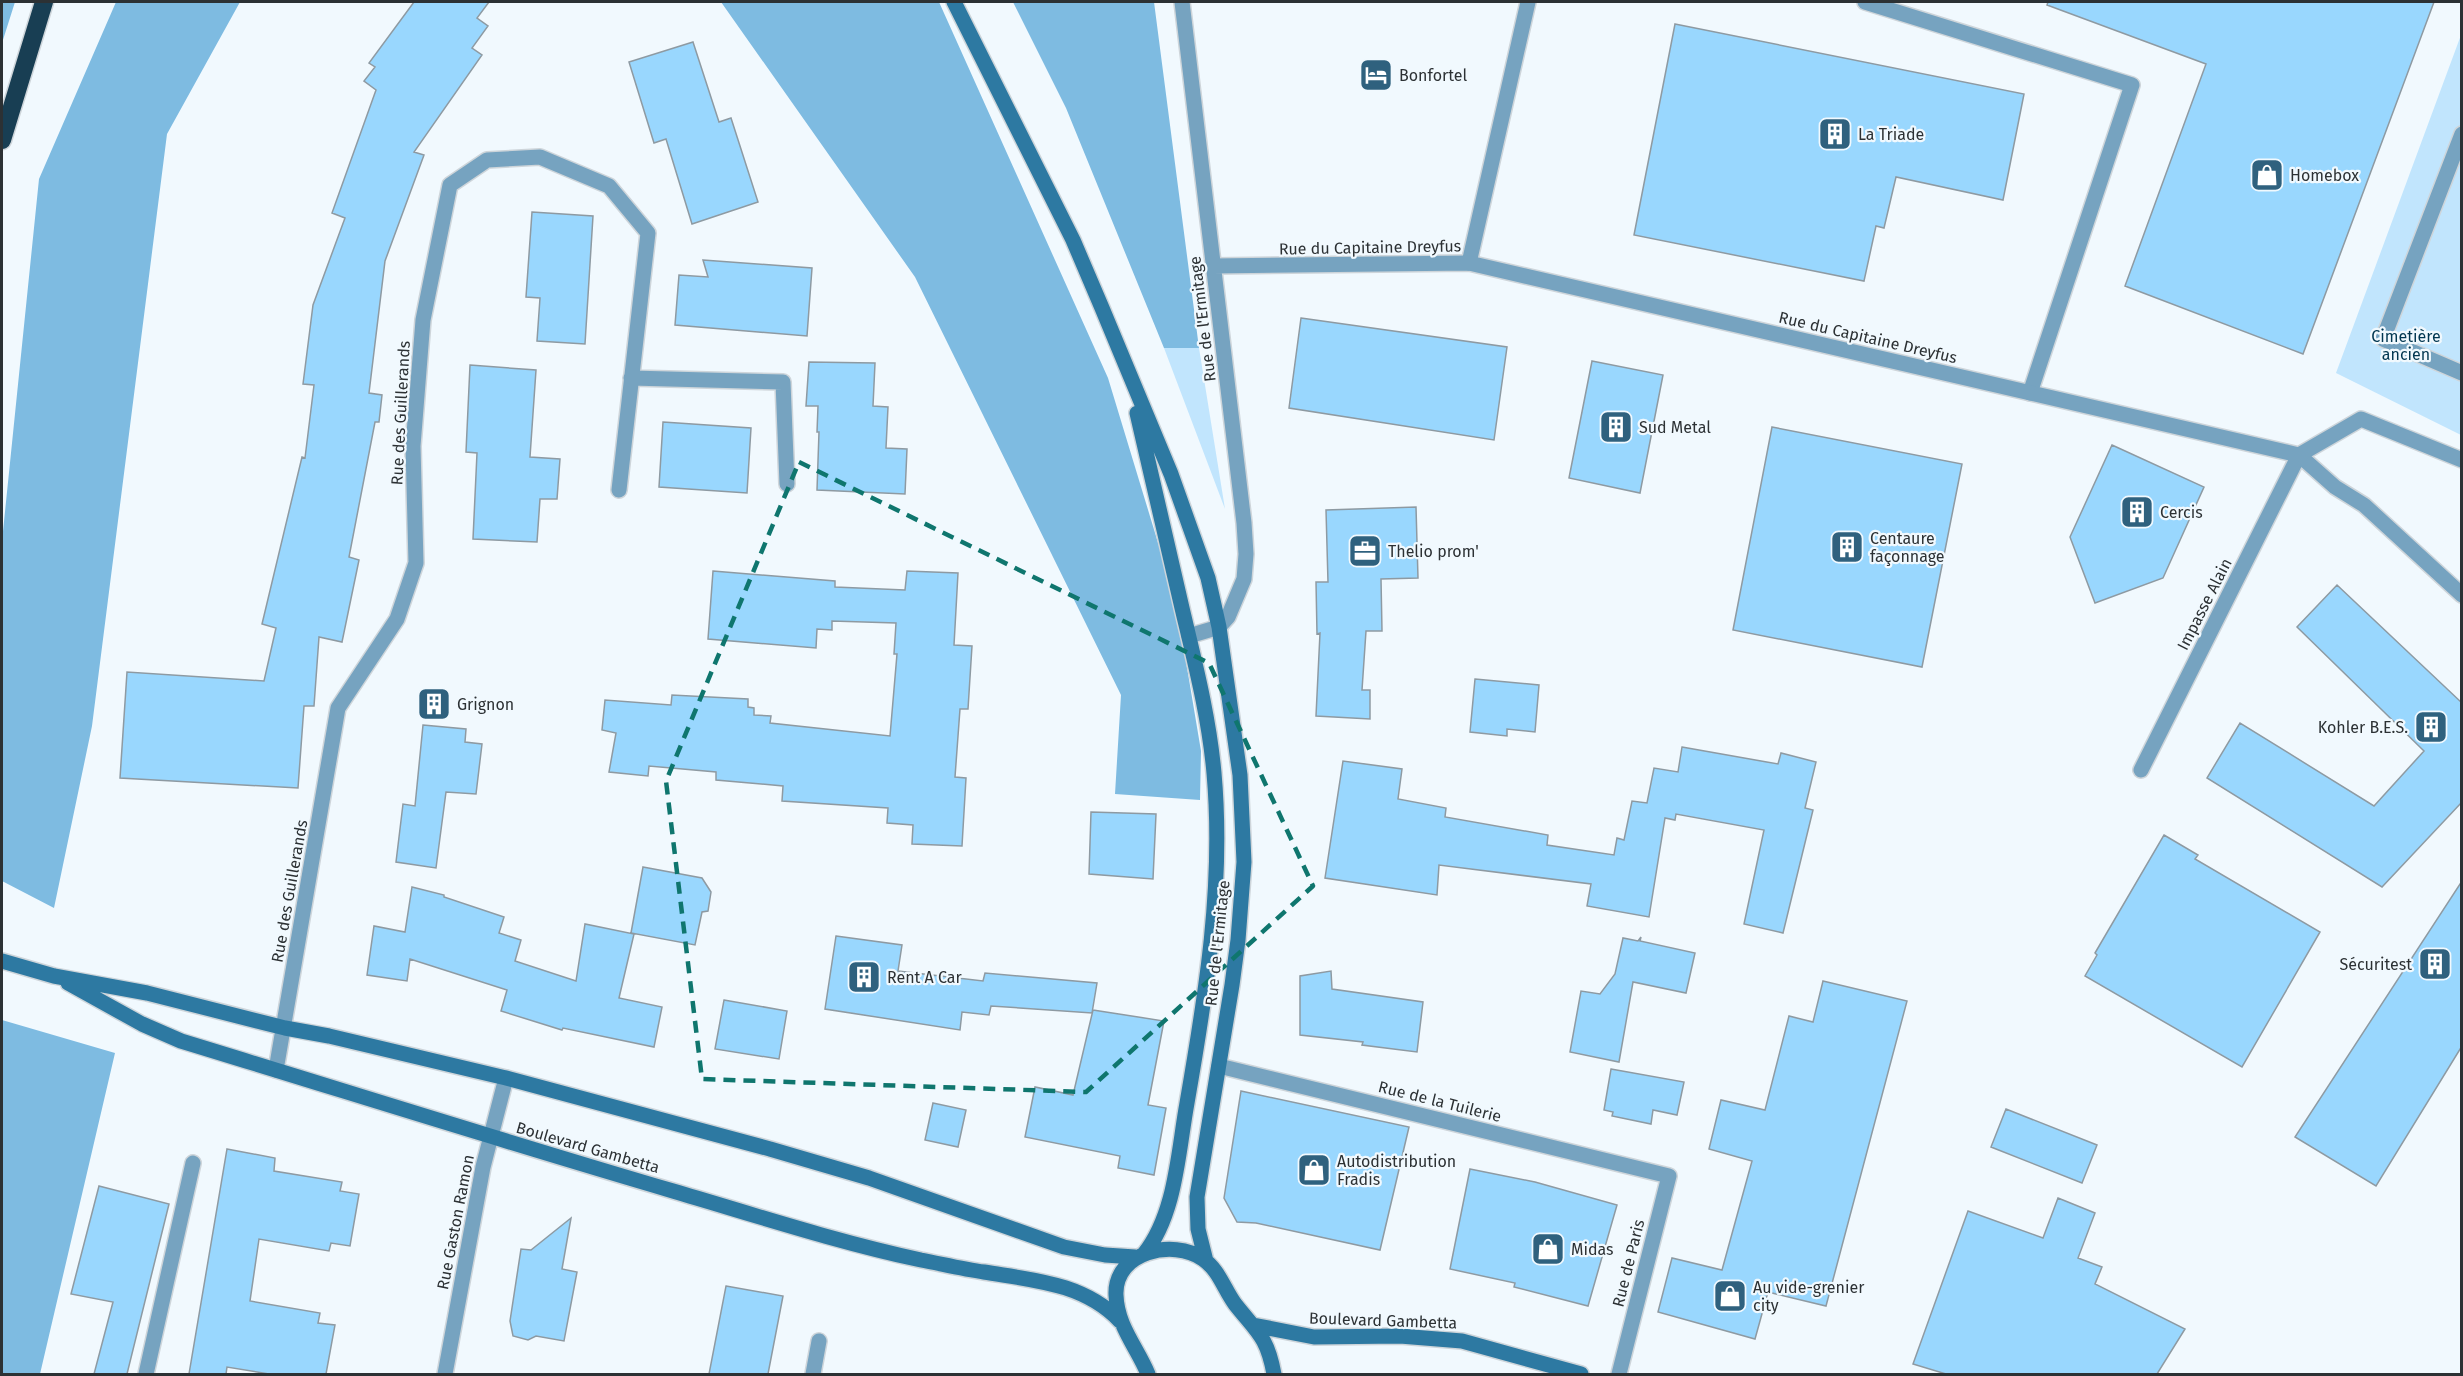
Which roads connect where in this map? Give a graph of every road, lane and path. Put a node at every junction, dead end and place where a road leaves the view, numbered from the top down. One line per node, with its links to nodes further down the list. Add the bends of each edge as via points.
1 (44, 2): 7 (highway)
2 (954, 2): 10 (main road, Rue de l'Ermitage, via 1073,240)
3 (1182, 2): 9 (street, Rue de l'Ermitage)
4 (1528, 2): 8 (street)
5 (1865, 2): 13 (street, via 2132,85)
6 (2462, 134): 11 (street, via 2383,339)
7 (2, 140)
8 (1469, 263): 9 (street, Rue du Capitaine Dreyfus); 13 (street, Rue du Capitaine Dreyfus)
9 (1213, 266): 19 (street, Rue de l'Ermitage, via 1246,554 1244,579 1228,617)
10 (1128, 372): 19 (main road, Rue de l'Ermitage, via 1182,505 1208,578); 20 (main road, Rue de l'Ermitage)
11 (2462, 373)
12 (632, 378): 16 (street, via 783,382); 17 (street, Rue des Guillerands); 24 (street, Rue des Guillerands, via 648,233 609,186 540,157 487,160 450,185 423,320 413,446 416,563 397,619 338,708)
13 (2030, 393): 14 (street, Rue du Capitaine Dreyfus)
14 (2299, 455): 15 (street, via 2361,419); 18 (street, Rue du Capitaine Dreyfus, via 2335,487 2364,505); 21 (street, Impasse Alain)
15 (2462, 460)
16 (787, 484)
17 (619, 490)
18 (2462, 595)
19 (1219, 627): 20 (street); 25 (main road, Rue de l'Ermitage, via 1240,775 1244,862 1238,940)
20 (1189, 636): 31 (main road, Rue de l'Ermitage, via 1211,742 1216,816 1215,895 1203,1013 1169,1201 1155,1240)
21 (2141, 770)
22 (2, 961): 23 (main road, Boulevard Gambetta)
23 (54, 976): 24 (main road, Boulevard Gambetta, via 147,993); 26 (main road, Boulevard Gambetta, via 181,1041)
24 (285, 1028): 26 (street, Rue des Guillerands); 27 (main road, Boulevard Gambetta)
25 (1219, 1066): 30 (street, Rue de la Tuilerie); 32 (main road, Rue de l'Ermitage, via 1197,1197 1198,1229)
26 (276, 1070): 28 (main road, Boulevard Gambetta)
27 (506, 1078): 28 (street, Rue Gaston Ramon); 31 (main road, Boulevard Gambetta, via 869,1178 1064,1247 1105,1255)
28 (489, 1137): 33 (main road, Boulevard Gambetta, via 817,1233 925,1261 1026,1277 1067,1288 1110,1311); 37 (street, Rue Gaston Ramon)
29 (193, 1163): 36 (street)
30 (1653, 1171): 42 (street, Rue de Paris, via 1669,1176)
31 (1140, 1255): 32 (main road, Boulevard Gambetta, via 1171,1250); 33 (main road, Rue de l'Ermitage, via 1122,1269 1117,1282)
32 (1206, 1261): 34 (main road)
33 (1120, 1321): 39 (main road)
34 (1253, 1325): 40 (main road, via 1262,1336); 41 (main road, Boulevard Gambetta, via 1314,1337 1453,1339)
35 (819, 1341): 38 (street)
36 (146, 1374)
37 (445, 1374)
38 (813, 1374)
39 (1148, 1374)
40 (1274, 1374)
41 (1581, 1374)
42 (1618, 1374)

